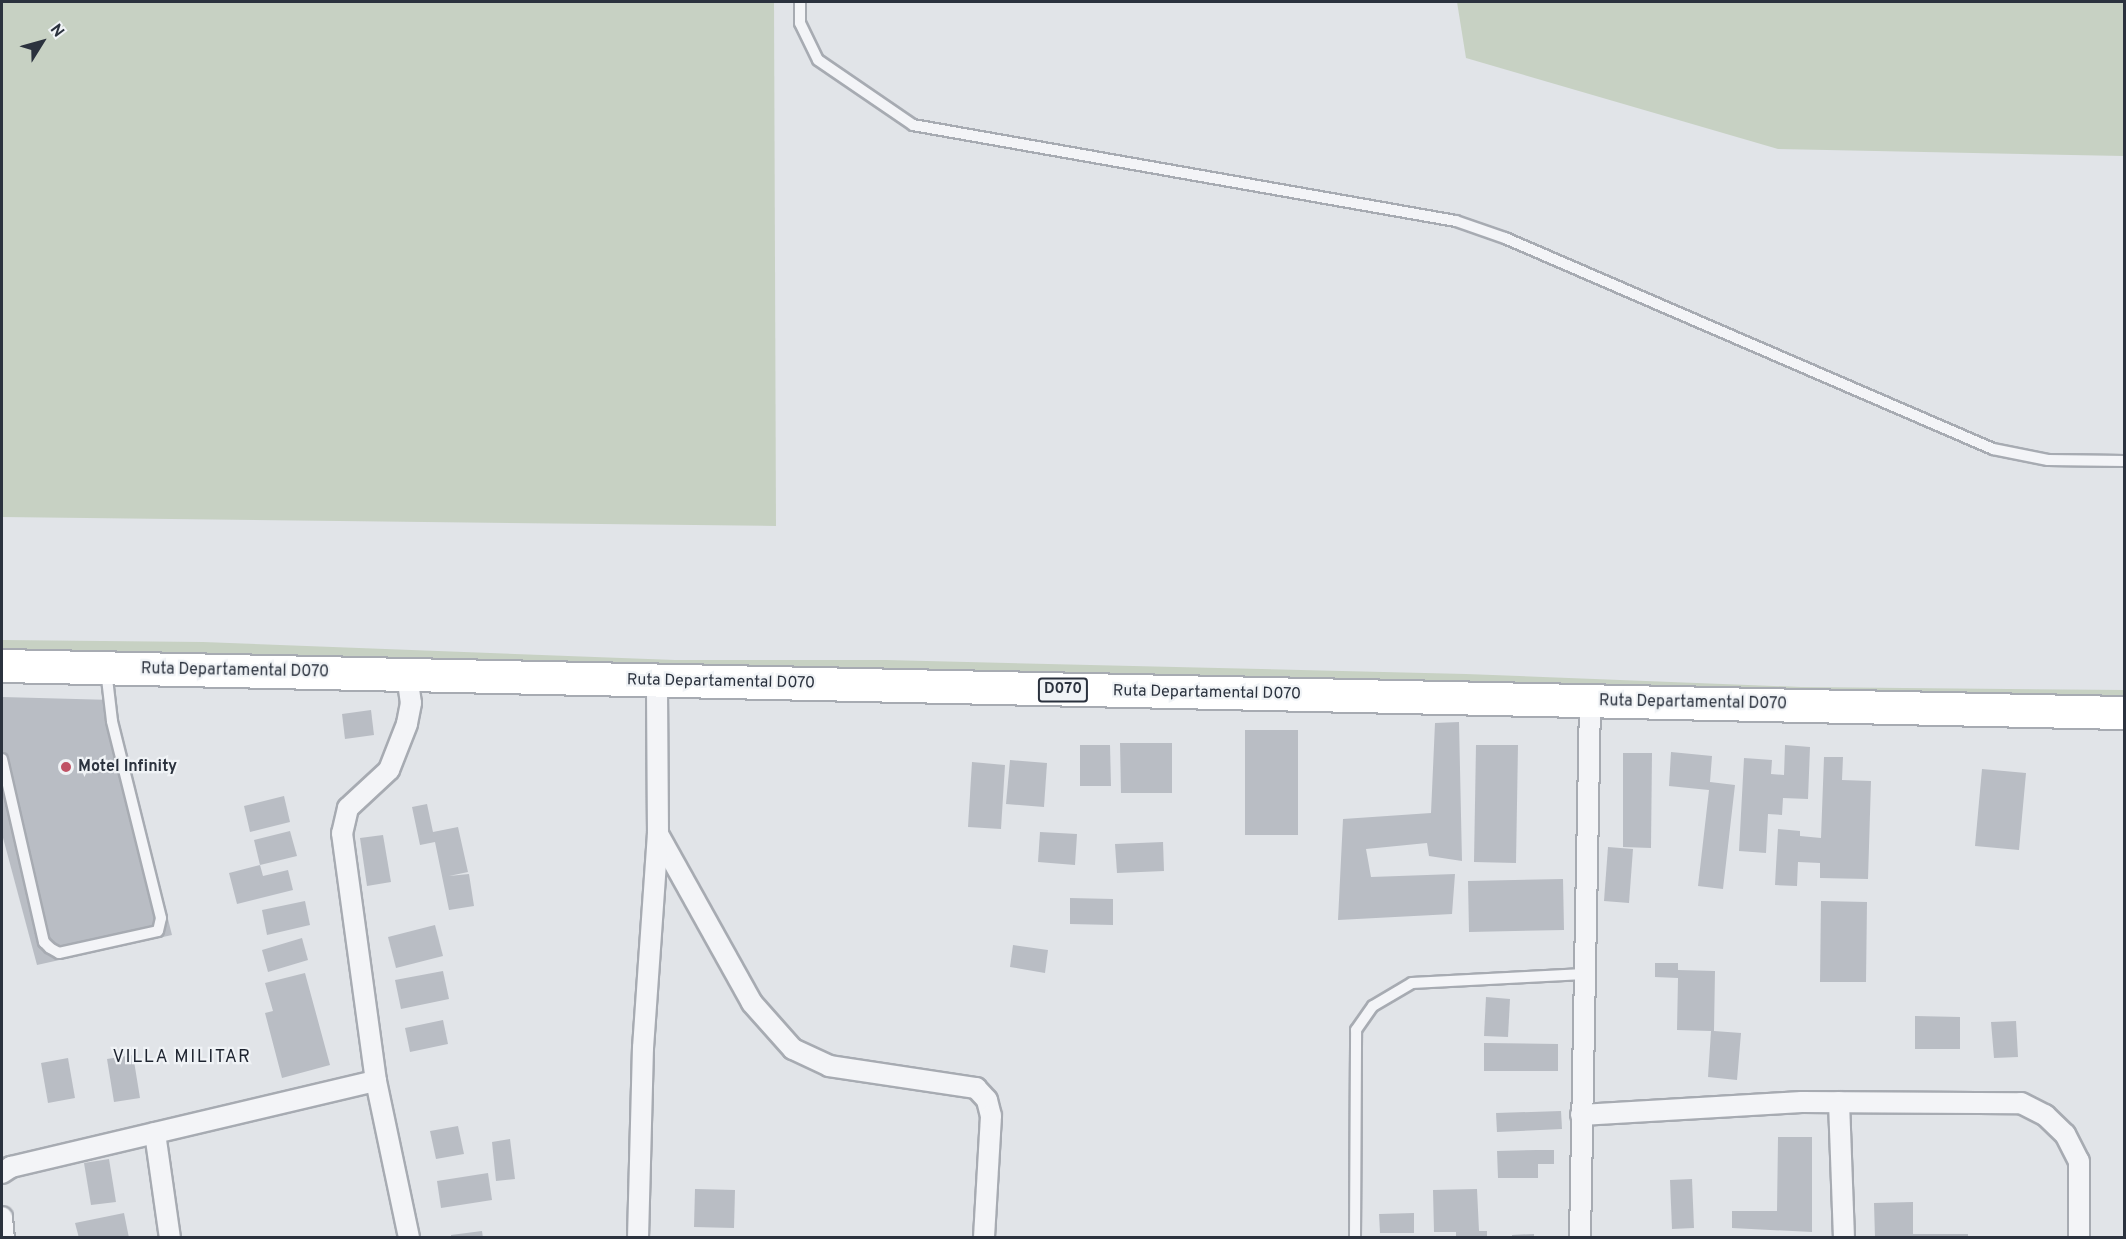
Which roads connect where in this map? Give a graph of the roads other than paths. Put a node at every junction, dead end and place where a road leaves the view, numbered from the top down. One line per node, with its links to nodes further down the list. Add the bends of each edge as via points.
1 (800, 2): 2 (lane, via 800,23 818,60 913,125 1456,221 1505,238 1993,449 2048,460)
2 (2124, 461)
3 (2, 666): 4 (main road, Ruta Departamental D070 / D070)
4 (105, 668): 5 (main road, Ruta Departamental D070 / D070); 9 (lane, via 112,721 161,918 158,931 59,953 44,942)
5 (407, 675): 6 (main road, Ruta Departamental D070 / D070); 12 (street, via 411,703 389,770 348,808 342,833)
6 (657, 681): 7 (main road, Ruta Departamental D070 / D070); 10 (street)
7 (1590, 701): 8 (main road, Ruta Departamental D070 / D070); 11 (street)
8 (2124, 713)
9 (2, 759)
10 (658, 834): 21 (street, via 643,1048); 22 (street, via 752,1003 794,1049 830,1066 976,1088 987,1100 991,1116)
11 (1584, 974): 14 (street); 23 (lane, via 1412,983 1373,1006 1356,1030)
12 (376, 1081): 15 (street); 20 (street)
13 (1839, 1102): 14 (street); 25 (street); 26 (street, via 2021,1103 2045,1115 2065,1134 2079,1161)
14 (1581, 1115): 24 (street)
15 (155, 1132): 16 (street, via 11,1167); 19 (street)
16 (2, 1173)
17 (2, 1217): 18 (street)
18 (4, 1238)
19 (170, 1238)
20 (409, 1238)
21 (638, 1238)
22 (984, 1238)
23 (1355, 1238)
24 (1580, 1238)
25 (1844, 1238)
26 (2079, 1238)

